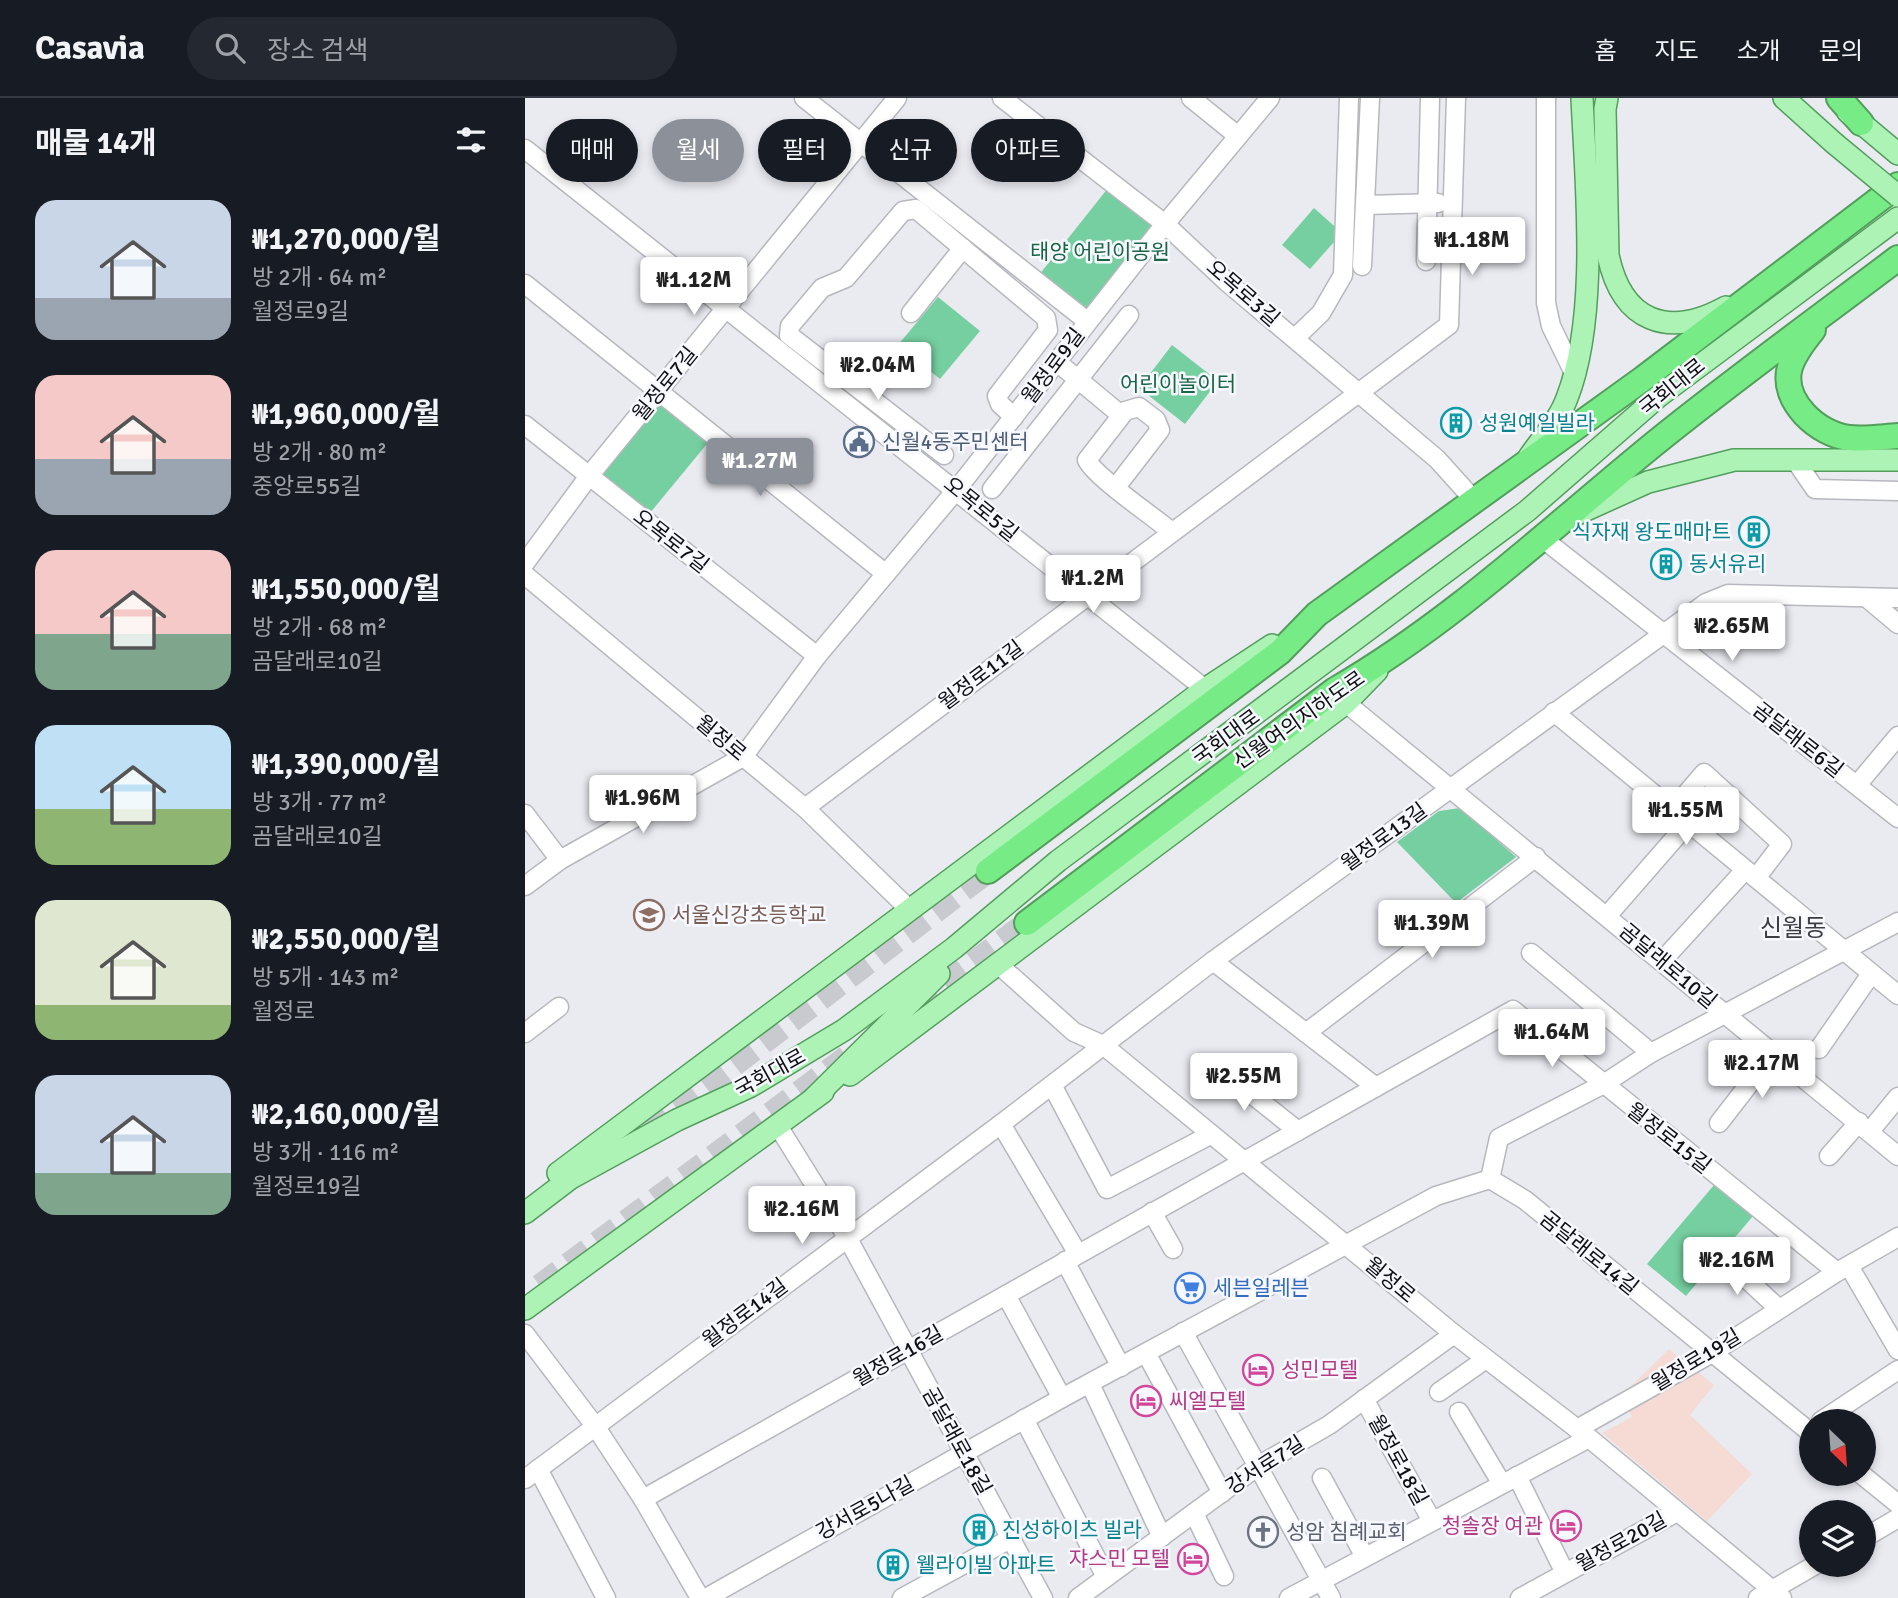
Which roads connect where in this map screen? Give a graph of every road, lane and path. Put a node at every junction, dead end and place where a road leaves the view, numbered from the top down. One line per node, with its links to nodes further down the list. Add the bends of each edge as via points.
1 (804, 98): 18 (street)
2 (897, 98): 18 (street, 월정로7길)
3 (1002, 98): 27 (street, 오목로3길)
4 (1191, 98): 17 (street)
5 (1271, 98): 17 (street, 월정로9길)
6 (1349, 98): 40 (street, via 1343,275 1326,307)
7 (1370, 98): 25 (street)
8 (1430, 98): 24 (street)
9 (1456, 98): 23 (street)
10 (1546, 98): 42 (street, via 1546,303 1551,326)
11 (1582, 98): 42 (main road, via 1588,236 1585,309)
12 (1607, 98): 34 (main road, via 1608,255 1612,276 1624,295 1641,314 1661,324 1681,325 1707,317)
13 (1784, 98): 22 (main road, bridge)
14 (1829, 98): 16 (main road)
15 (1839, 98): 16 (highway)
16 (1861, 123): 20 (main road)
17 (1238, 136): 27 (street, 월정로9길)
18 (861, 142): 35 (street, 월정로7길); 39 (street, 월정로9길)
19 (525, 149): 35 (street, 오목로5길)
20 (1898, 154)
21 (1898, 185): 34 (highway)
22 (1898, 196)
23 (1454, 203): 24 (street); 44 (street, 월정로11길, via 1449,325)
24 (1428, 204): 25 (street); 31 (street)
25 (1365, 205): 32 (street)
26 (1898, 218): 128 (main road, 국회대로, via 1659,396 1527,511 1058,861 954,948 844,1030 751,1086 571,1178)
27 (1165, 224): 39 (street, 월정로9길); 40 (street, 오목로3길)
28 (1898, 232): 115 (main road, 국회대로, via 1662,409 1533,521 1049,880 935,977)
29 (963, 248): 37 (street); 47 (street, via 1048,322 1045,334 997,396); 50 (street, via 916,209 903,211 846,278 822,288 789,331 794,341)
30 (1898, 258): 36 (highway, 신월여의지하도로)
31 (1426, 261)
32 (1362, 266)
33 (525, 284): 45 (street)
34 (1762, 287): 53 (highway)
35 (727, 308): 45 (street, 월정로7길); 56 (street, 오목로5길)
36 (1826, 312): 49 (highway, via 1789,369 1801,411 1820,429 1849,438); 60 (highway, 신월여의지하도로, via 1654,444)
37 (911, 313)
38 (1129, 315): 43 (street)
39 (1087, 321): 41 (street, 월정로9길)
40 (1295, 338): 44 (street, 오목로3길)
41 (1057, 362): 43 (street); 47 (street, 월정로9길)
42 (1574, 373): 53 (main road, via 1558,417)
43 (1078, 379): 46 (street); 57 (street)
44 (1359, 392): 59 (street, 오목로3길, via 1437,459); 61 (street, 월정로11길)
45 (657, 393): 54 (street, 월정로7길); 64 (street)
46 (1121, 415): 55 (street, via 1087,460); 55 (street, via 1128,408 1139,407 1156,420 1160,430)
47 (1014, 417): 56 (street, 월정로9길)
48 (525, 425): 54 (street, 오목로7길)
49 (1898, 436)
50 (944, 455)
51 (1795, 460): 52 (main road); 58 (street, via 1815,489); 60 (main road, via 1734,460 1678,472)
52 (1898, 460)
53 (1525, 464): 59 (highway)
54 (589, 476): 63 (street, 월정로7길); 72 (street, 오목로7길)
55 (1115, 487): 61 (street)
56 (957, 489): 64 (street, 월정로9길); 66 (street, 오목로5길)
57 (992, 489)
58 (1898, 491)
59 (1474, 500): 69 (highway)
60 (1570, 517): 62 (highway, 신월여의지하도로)
61 (1172, 532): 66 (street, 월정로11길)
62 (1542, 538): 71 (street, 곰달래로6길); 73 (highway, 신월여의지하도로)
63 (525, 563)
64 (886, 574): 72 (street, 월정로9길)
65 (525, 575): 78 (street, 월정로)
66 (1088, 595): 74 (street, 오목로5길); 81 (street, 월정로11길)
67 (1867, 598): 68 (street, 월정로13길); 70 (street); 71 (street, 월정로13길, via 1728,594 1711,600)
68 (1898, 598)
69 (1317, 614): 74 (main road); 88 (highway, via 1280,652)
70 (1898, 624)
71 (1663, 634): 76 (street, 월정로13길); 79 (street, 곰달래로6길)
72 (817, 656): 78 (street, 월정로9길)
73 (1389, 659): 75 (main road); 93 (highway, 신월여의지하도로, via 1335,690)
74 (1205, 689): 91 (main road)
75 (1346, 703): 80 (street, 곰달래로10길); 99 (main road)
76 (1554, 712): 80 (street, 월정로13길); 82 (street)
77 (1898, 736): 79 (street, 곰달래로6길)
78 (743, 757): 81 (street, 월정로); 87 (street)
79 (1857, 785): 84 (street, 곰달래로6길)
80 (1451, 788): 86 (street, 곰달래로10길); 97 (street, 월정로13길)
81 (805, 808): 91 (street, 월정로)
82 (1673, 809): 85 (street); 89 (street, via 1704,773 1782,844)
83 (525, 814): 87 (street)
84 (1898, 818)
85 (1688, 823): 89 (street); 92 (street, 곰달래로10길)
86 (1536, 857): 92 (street, 곰달래로10길); 104 (street)
87 (560, 860): 90 (street)
88 (988, 871)
89 (1750, 874): 95 (street); 98 (street)
90 (525, 886)
91 (910, 910): 126 (main road)
92 (1607, 916): 98 (street, 곰달래로10길)
93 (1027, 922)
94 (1898, 922): 95 (street)
95 (1843, 951): 100 (street); 103 (street)
96 (1531, 953): 109 (street)
97 (1213, 961): 104 (street); 106 (street, 월정로13길)
98 (1662, 961): 103 (street, 곰달래로10길)
99 (999, 965): 106 (street, 월정로, via 1074,1032); 115 (main road, via 872,1061)
100 (1871, 974): 101 (street); 107 (street)
101 (1898, 995)
102 (559, 1007): 105 (street)
103 (1725, 1014): 108 (street, 곰달래로10길); 109 (street)
104 (1306, 1032): 113 (street)
105 (525, 1034)
106 (1103, 1045): 111 (street, 월정로14길); 121 (street, 월정로)
107 (1819, 1049)
108 (1774, 1052): 116 (street); 119 (street, 곰달래로10길)
109 (1651, 1053): 112 (street)
110 (1215, 1065): 120 (street)
111 (1052, 1085): 117 (street, 월정로14길); 121 (street, via 1107,1189)
112 (1602, 1086): 113 (street, 월정로15길, via 1513,1010); 125 (street, via 1499,1138); 135 (street, 월정로15길)
113 (1376, 1087): 120 (street, 월정로15길)
114 (1898, 1097): 119 (street)
115 (814, 1098): 118 (main road)
116 (1719, 1123)
117 (1001, 1124): 129 (street, 월정로14길); 134 (street)
118 (778, 1126): 129 (street, 곰달래로18길); 137 (main road)
119 (1864, 1127): 122 (street); 123 (street, 곰달래로10길)
120 (1298, 1131): 124 (street, 월정로15길)
121 (1210, 1135): 124 (street, 월정로)
122 (1829, 1156)
123 (1898, 1156)
124 (1245, 1161): 127 (street, 월정로16길); 131 (street, 월정로)
125 (1490, 1179): 131 (street, via 1436,1196); 145 (street, 곰달래로14길, via 1525,1200)
126 (525, 1198)
127 (1152, 1212): 132 (street); 134 (street, 월정로16길)
128 (525, 1213)
129 (846, 1237): 143 (street, 곰달래로18길); 157 (street, 월정로14길)
130 (1898, 1237): 135 (street, 월정로19길)
131 (1347, 1244): 139 (street, 강서로5나길); 141 (street, 월정로)
132 (1173, 1249)
133 (1722, 1256): 138 (street)
134 (1072, 1257): 136 (street, 월정로16길); 147 (street)
135 (1843, 1269): 138 (street, 월정로19길); 142 (street)
136 (1006, 1295): 143 (street, 월정로16길); 151 (street)
137 (525, 1309)
138 (1779, 1309): 145 (street, 월정로19길)
139 (1183, 1332): 144 (street, 강서로5나길); 160 (street)
140 (525, 1334): 157 (street)
141 (1454, 1334): 146 (street, 월정로); 152 (street, 강서로7길)
142 (1898, 1350)
143 (907, 1352): 159 (street, 곰달래로18길); 166 (street, 월정로16길)
144 (1146, 1353): 147 (street, 강서로5나길); 165 (street)
145 (1712, 1353): 155 (street, 곰달래로14길); 158 (street, 월정로19길)
146 (1486, 1360): 150 (street); 158 (street, 월정로)
147 (1121, 1367): 149 (street, 강서로5나길)
148 (1898, 1370): 153 (street, 곰달래로14길)
149 (1090, 1384): 151 (street, 강서로5나길); 173 (street)
150 (1439, 1392)
151 (1062, 1398): 156 (street, 강서로5나길)
152 (1364, 1399): 160 (street, 강서로7길); 171 (street, 월정로18길)
153 (1841, 1409)
154 (1459, 1412): 163 (street)
155 (1799, 1418)
156 (1024, 1419): 159 (street, 강서로5나길); 179 (street)
157 (595, 1426): 161 (street, 월정로14길); 166 (street)
158 (1583, 1433): 163 (street, 월정로18길); 168 (street, 월정로)
159 (963, 1453): 174 (street, 곰달래로18길); 182 (street, 강서로5나길)
160 (1258, 1466): 165 (street, 강서로7길); 180 (street)
161 (532, 1474): 183 (street)
162 (1322, 1478): 175 (street)
163 (1510, 1480): 171 (street, 월정로18길); 176 (street, 월정로20길)
164 (1876, 1486): 167 (street)
165 (1221, 1493): 169 (street, 강서로7길)
166 (643, 1499): 182 (street)
167 (1898, 1504)
168 (1677, 1512): 176 (street, 월정로20길); 181 (street, 월정로)
169 (1193, 1513): 173 (street, 강서로7길); 177 (street)
170 (1898, 1518): 172 (street)
171 (1432, 1521): 175 (street, 월정로18길)
172 (1876, 1531)
173 (1162, 1536): 179 (street, 강서로7길)
174 (1010, 1539): 184 (street); 185 (street, 곰달래로18길)
175 (1364, 1557): 180 (street, 월정로18길)
176 (1565, 1573): 189 (street, 월정로20길)
177 (1224, 1576)
178 (1799, 1576): 181 (street)
179 (1106, 1577): 186 (street, 강서로7길)
180 (1321, 1580): 187 (street, 월정로18길); 188 (street)
181 (1771, 1595)
182 (711, 1596)
183 (606, 1598)
184 (902, 1598)
185 (1043, 1598)
186 (1078, 1598)
187 (1289, 1598)
188 (1331, 1598)
189 (1520, 1598)

